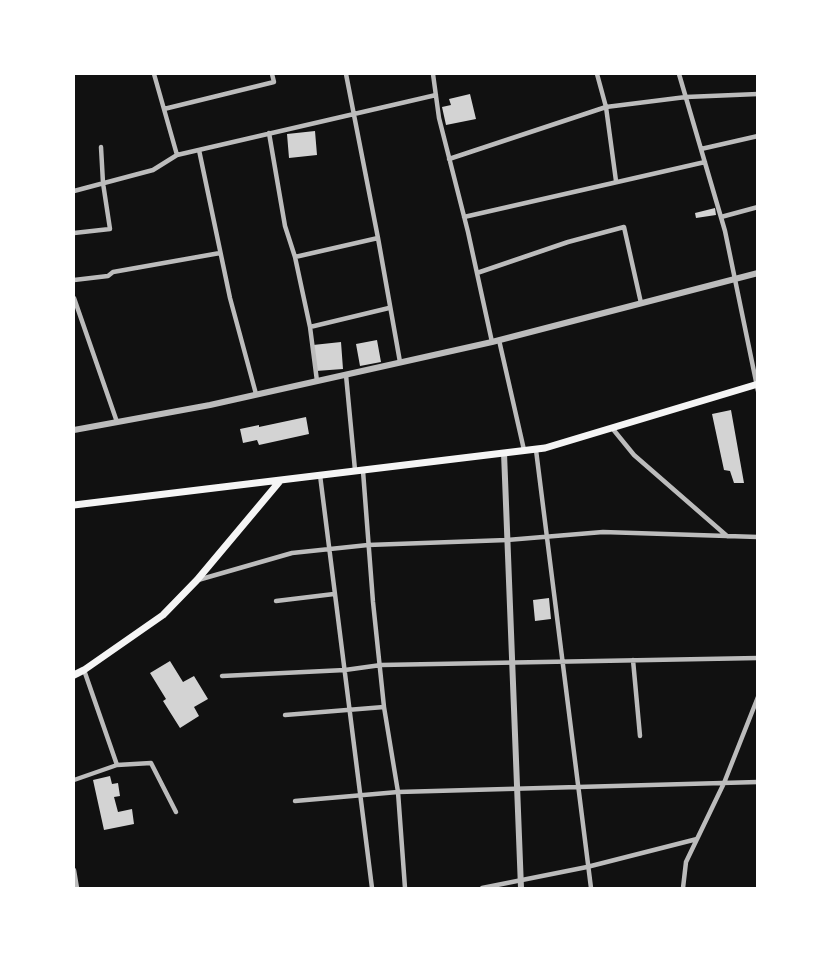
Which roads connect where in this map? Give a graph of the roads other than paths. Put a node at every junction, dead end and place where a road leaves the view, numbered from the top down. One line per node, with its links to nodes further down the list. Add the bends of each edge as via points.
1 (154, 74): 11 (street)
2 (272, 74): 11 (street, via 274,82)
3 (346, 74): 12 (street)
4 (433, 74): 8 (street)
5 (597, 74): 10 (street)
6 (679, 74): 9 (street)
7 (758, 94): 9 (street)
8 (436, 95): 12 (street); 19 (street)
9 (686, 97): 10 (street); 16 (street)
10 (606, 107): 19 (street); 21 (street)
11 (164, 109): 18 (street)
12 (356, 113): 13 (street); 28 (street)
13 (269, 134): 17 (street); 30 (street)
14 (758, 136): 16 (street)
15 (101, 146): 22 (street)
16 (701, 149): 20 (street)
17 (198, 150): 18 (street); 29 (street)
18 (177, 155): 22 (street, via 153,170)
19 (449, 159): 25 (street)
20 (705, 162): 21 (street); 26 (street)
21 (616, 181): 25 (street)
22 (103, 184): 23 (street); 27 (street, via 110,229)
23 (74, 191)
24 (758, 207): 26 (street)
25 (464, 217): 31 (street)
26 (721, 217): 33 (street)
27 (74, 233)
28 (379, 238): 30 (street); 37 (street)
29 (220, 253): 34 (street); 44 (street)
30 (295, 257): 38 (street)
31 (477, 273): 36 (street, via 624,227); 39 (street)
32 (758, 273): 33 (street)
33 (736, 279): 36 (street); 43 (street)
34 (74, 280)
35 (74, 298): 45 (street)
36 (641, 303): 39 (street)
37 (389, 308): 38 (street); 40 (street)
38 (310, 327): 42 (street)
39 (496, 341): 40 (street); 49 (street)
40 (400, 362): 41 (street)
41 (346, 375): 42 (street); 51 (street)
42 (317, 381): 44 (street)
43 (757, 386): 46 (main road)
44 (257, 395): 45 (street)
45 (117, 422): 47 (street)
46 (611, 428): 48 (main road); 55 (street, via 634,455)
47 (74, 430)
48 (536, 449): 49 (main road); 56 (street)
49 (524, 450): 50 (main road)
50 (504, 453): 51 (main road); 58 (street)
51 (359, 470): 52 (main road); 59 (street)
52 (320, 475): 53 (main road); 60 (street)
53 (281, 480): 54 (main road); 61 (main road)
54 (74, 505)
55 (727, 536): 56 (street, via 603,532); 57 (street)
56 (548, 537): 58 (street); 65 (street)
57 (758, 537)
58 (507, 540): 59 (street); 67 (street)
59 (368, 545): 60 (street); 68 (street)
60 (328, 550): 61 (street, via 292,553); 62 (street)
61 (197, 580): 69 (main road, via 163,615)
62 (334, 594): 63 (street); 70 (street)
63 (276, 601)
64 (758, 658): 66 (street)
65 (562, 660): 66 (street); 67 (street); 82 (street)
66 (633, 660): 77 (street)
67 (512, 661): 68 (street); 83 (street)
68 (381, 665): 70 (street); 74 (street)
69 (84, 670): 71 (main road); 78 (street)
70 (345, 670): 72 (street); 75 (street)
71 (74, 675)
72 (222, 676)
73 (758, 697): 81 (street)
74 (384, 707): 75 (street); 84 (street)
75 (350, 709): 76 (street); 85 (street)
76 (285, 715)
77 (640, 736)
78 (117, 765): 79 (street); 87 (street, via 151,763)
79 (74, 780)
80 (758, 782): 81 (street)
81 (724, 783): 82 (street); 88 (street)
82 (577, 787): 83 (street); 89 (street)
83 (518, 789): 84 (street); 91 (street)
84 (398, 792): 85 (street); 94 (street)
85 (361, 794): 86 (street); 93 (street)
86 (295, 801)
87 (176, 812)
88 (697, 839): 89 (street); 98 (street, via 686,862)
89 (587, 867): 91 (street); 97 (street)
90 (74, 870): 92 (street)
91 (520, 879): 95 (street); 96 (street)
92 (77, 888)
93 (372, 888)
94 (405, 888)
95 (482, 888)
96 (521, 888)
97 (591, 888)
98 (683, 888)

